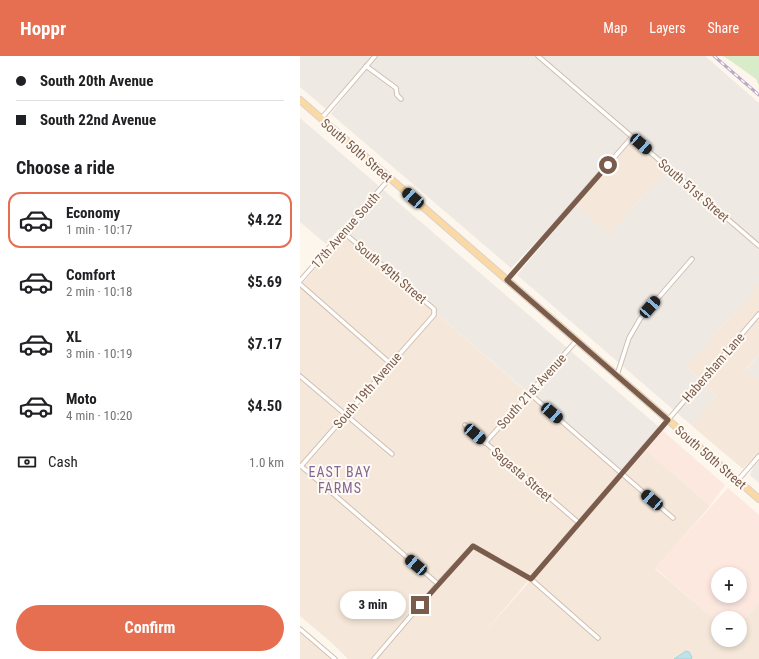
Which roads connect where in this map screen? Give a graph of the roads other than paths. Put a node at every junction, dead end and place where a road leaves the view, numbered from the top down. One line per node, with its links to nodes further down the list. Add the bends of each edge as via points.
1 (375, 56): 3 (street)
2 (538, 56): 7 (street, South 51st Street)
3 (366, 66): 4 (street, via 396,88); 6 (street)
4 (401, 99)
5 (300, 100): 6 (main road, South 50th Street)
6 (322, 119): 8 (main road, South 50th Street)
7 (632, 137): 10 (street, South 51st Street); 12 (street)
8 (390, 178): 9 (street, 17th Avenue South); 12 (main road, South 50th Street)
9 (343, 232): 13 (street, 17th Avenue South); 15 (street, South 49th Street, via 434,309)
10 (759, 246)
11 (692, 259): 18 (street, via 640,319 629,338)
12 (507, 280): 16 (main road, South 50th Street)
13 (300, 282): 17 (street)
14 (759, 314): 22 (street, Habersham Lane)
15 (434, 315): 17 (street, South 19th Avenue)
16 (577, 340): 18 (main road, South 50th Street); 20 (street, South 21st Avenue)
17 (391, 364): 21 (street, South 19th Avenue)
18 (617, 375): 22 (main road, South 50th Street)
19 (300, 376): 21 (street)
20 (529, 393): 24 (street, South 21st Avenue); 27 (street)
21 (346, 415): 25 (street); 33 (street, South 19th Avenue, via 301,466)
22 (668, 420): 27 (street, Habersham Lane); 28 (main road, South 50th Street)
23 (465, 425): 24 (street, Sagasta Street)
24 (485, 443): 31 (street, Sagasta Street)
25 (392, 454)
26 (759, 456): 28 (street)
27 (621, 473): 30 (street); 31 (street, Habersham Lane)
28 (738, 480): 29 (main road, South 50th Street)
29 (759, 499)
30 (673, 518)
31 (579, 523): 32 (street, Habersham Lane)
32 (531, 579): 33 (street, via 473,546); 35 (street)
33 (438, 584): 37 (street)
34 (300, 629): 36 (street)
35 (598, 638)
36 (335, 659)
37 (374, 659)

